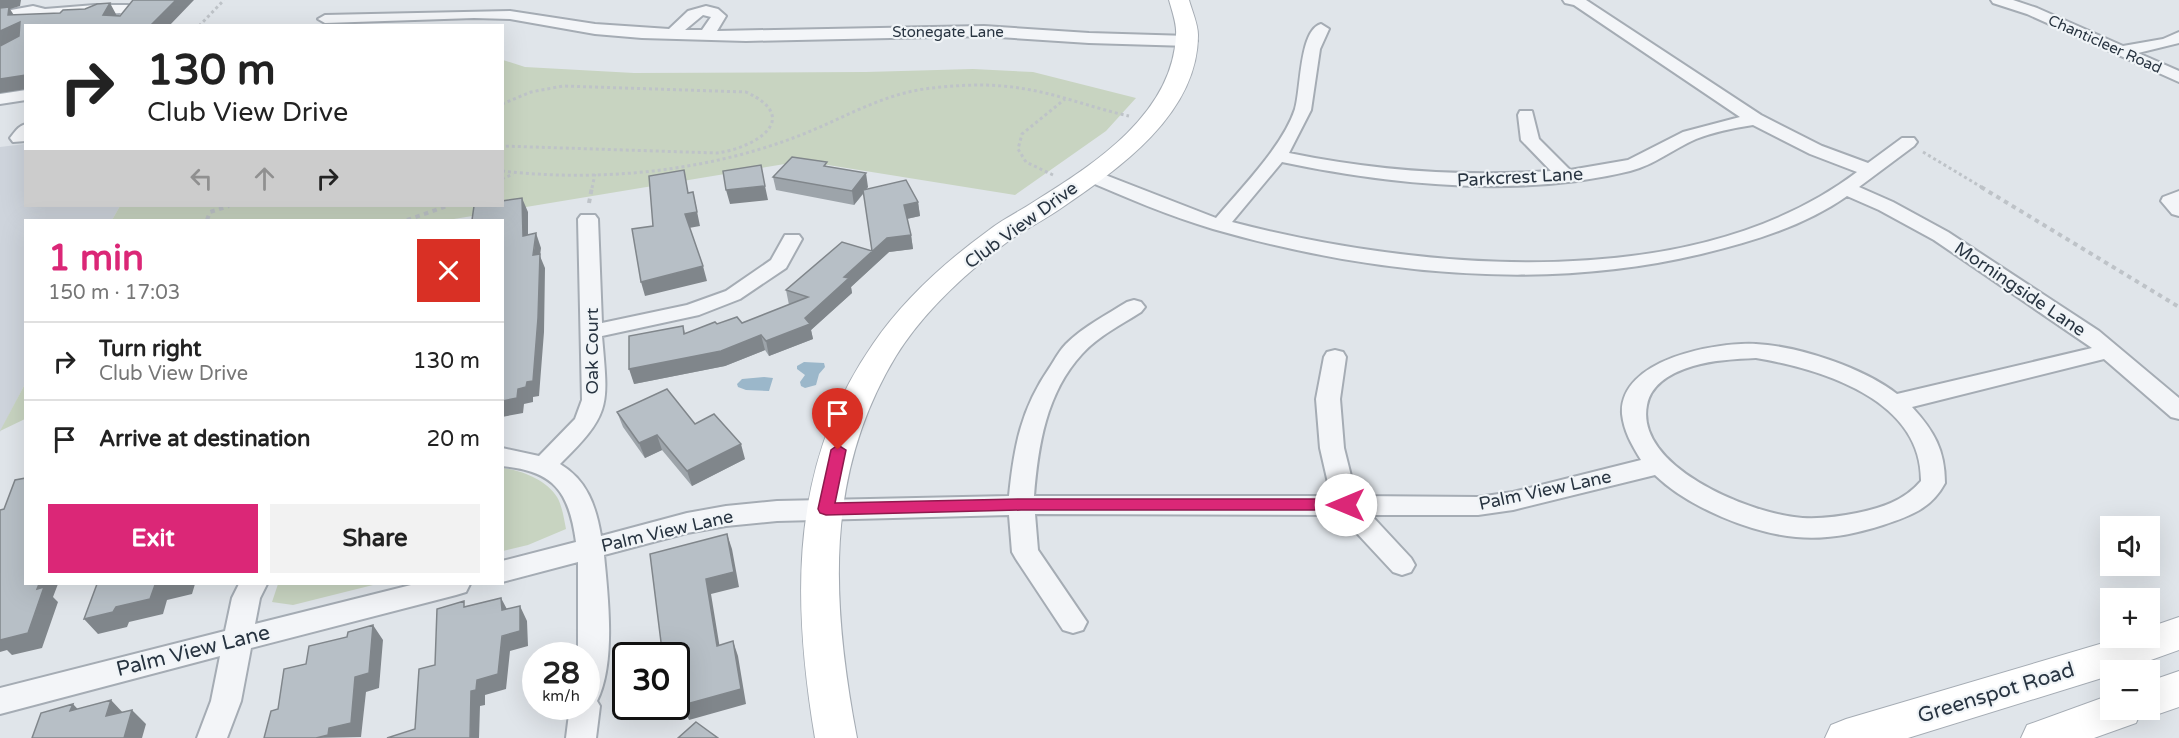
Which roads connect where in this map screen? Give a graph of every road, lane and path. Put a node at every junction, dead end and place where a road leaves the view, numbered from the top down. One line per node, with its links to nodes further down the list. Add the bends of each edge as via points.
1 (224, 0): 11 (path)
2 (529, 0): 7 (street)
3 (1179, 0): 16 (street, Club View Drive)
4 (1570, 0): 25 (street, via 1578,1)
5 (1998, 0): 17 (street, Chanticleer Road)
6 (337, 6): 7 (street, Stonegate Lane, via 325,19)
7 (510, 15): 13 (street, Stonegate Lane, via 595,29)
8 (0, 16): 9 (street, via 33,10)
9 (43, 20): 10 (street, via 95,9 128,9 130,14)
10 (121, 24)
11 (201, 24)
12 (1321, 29): 29 (street, via 1312,49 1303,110)
13 (673, 34): 14 (street, Stonegate Lane); 14 (street, via 687,16 714,12 719,16)
14 (707, 35): 16 (street, Stonegate Lane, via 984,31)
15 (2179, 37): 17 (street, via 2168,43)
16 (1189, 41): 37 (street, Club View Drive, via 1181,73 1168,101 1133,141)
17 (2121, 51): 18 (street, Chanticleer Road)
18 (2179, 77)
19 (24, 95): 20 (street)
20 (0, 99)
21 (1065, 99): 24 (path); 30 (path, via 995,85 921,89 884,98 794,138); 37 (path, via 1022,134 1018,149 1026,162)
22 (504, 103): 28 (path, via 531,92 563,86 732,91 770,104 773,120 766,129 740,147)
23 (1526, 115): 35 (street, via 1530,140)
24 (1130, 116)
25 (1755, 119): 31 (street, via 1816,150); 35 (street, Parkcrest Lane, via 1695,134 1629,165)
26 (1907, 142): 31 (street); 49 (path)
27 (504, 146): 28 (path)
28 (719, 153): 30 (path)
29 (1278, 156): 35 (street, Parkcrest Lane, via 1402,178 1474,182); 46 (street)
30 (722, 160): 34 (path)
31 (1869, 170): 38 (street)
32 (504, 171): 33 (path)
33 (514, 173): 34 (path); 36 (path)
34 (595, 174): 42 (path)
35 (1566, 176)
36 (504, 178)
37 (1082, 180): 46 (street); 60 (street, Club View Drive, via 1000,235 908,319 883,353 858,400 838,450)
38 (1847, 189): 46 (street, via 1805,214 1752,237 1657,259 1591,265 1523,268 1441,264 1290,243); 51 (street, Morningside Lane, via 1941,236)
39 (2179, 197): 43 (street, via 2170,201)
40 (226, 207): 44 (path, via 210,212)
41 (444, 207): 45 (path)
42 (589, 208): 50 (street, Oak Court)
43 (2179, 210)
44 (207, 219)
45 (410, 219)
46 (1220, 225)
47 (792, 239): 50 (street, via 779,264 733,295 692,310)
48 (1134, 307): 58 (street, via 1073,350 1054,378 1034,417 1026,448)
49 (2179, 307)
50 (591, 332): 56 (street, Oak Court, via 591,410 579,429)
51 (2109, 351): 53 (street); 54 (street, Morningside Lane)
52 (1335, 357): 59 (street, via 1328,399 1332,448)
53 (1894, 403): 57 (street, via 1840,372 1798,357 1756,351 1690,360 1653,376 1641,387 1634,405 1640,441); 57 (street, via 1931,452 1933,483 1917,501 1862,522 1794,527 1765,520 1715,502)
54 (2179, 411)
55 (504, 457): 56 (street)
56 (544, 465): 61 (street, via 577,494 585,512)
57 (1658, 465): 59 (street, Palm View Lane, via 1478,506)
58 (1021, 505): 59 (street, Palm View Lane); 60 (street, Palm View Lane); 66 (street, via 1025,552)
59 (1346, 505): 62 (street)
60 (826, 509): 61 (street, Palm View Lane, via 726,516); 77 (street, Club View Drive, via 819,563 822,651)
61 (590, 549): 63 (street, Palm View Lane); 69 (street)
62 (1402, 565)
63 (504, 571)
64 (253, 585): 68 (street, via 246,598)
65 (452, 585): 68 (street, Palm View Lane)
66 (1073, 621)
67 (2179, 633): 78 (street, Greenspot Road, via 2102,661)
68 (238, 640): 72 (street, Palm View Lane); 75 (street, via 226,701)
69 (593, 642)
70 (2179, 689): 71 (street)
71 (2160, 696)
72 (0, 701)
73 (2100, 717): 79 (street)
74 (583, 720): 76 (street)
75 (212, 738)
76 (580, 738)
77 (836, 738)
78 (1846, 738)
79 (2042, 738)

